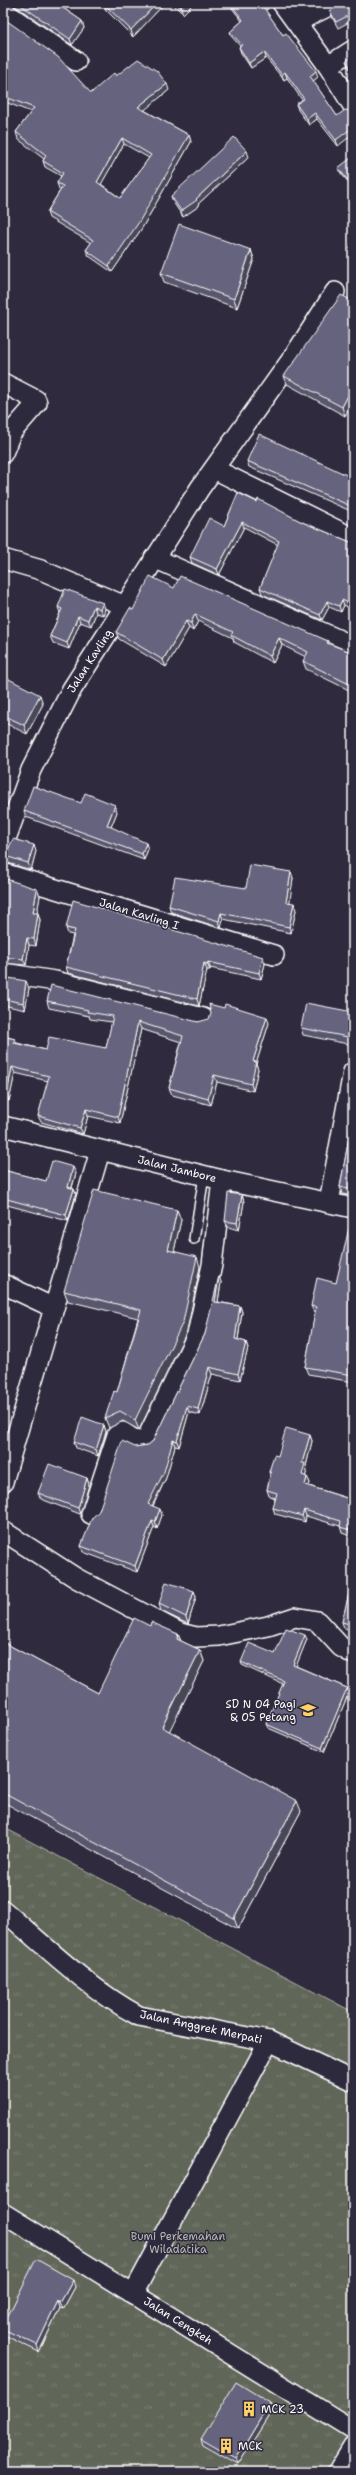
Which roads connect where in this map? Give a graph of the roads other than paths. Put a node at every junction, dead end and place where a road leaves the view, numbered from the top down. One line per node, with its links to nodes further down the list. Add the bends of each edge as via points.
1 (282, 3): 4 (street)
2 (335, 3): 4 (street)
3 (4, 13): 6 (street)
4 (297, 22): 7 (street)
5 (353, 50): 7 (street)
6 (76, 61)
7 (328, 66): 8 (street)
8 (353, 106)
9 (335, 292): 12 (street, Jalan Kavling, via 294,356)
10 (3, 382): 11 (street, via 36,400 37,403 11,433)
11 (3, 453)
12 (214, 469): 13 (street); 14 (street, Jalan Kavling)
13 (353, 538)
14 (154, 558): 16 (street, Jalan Kavling); 17 (street)
15 (3, 559): 16 (street, via 41,570)
16 (125, 606): 18 (street, Jalan Kavling, via 72,689 31,770)
17 (353, 646)
18 (3, 847)
19 (3, 873): 20 (street, Jalan Kavling I)
20 (274, 955)
21 (3, 973): 22 (street, via 55,981)
22 (204, 1018)
23 (353, 1072): 27 (street)
24 (3, 1126): 25 (street, Jalan Jambore)
25 (100, 1151): 26 (street, Jalan Jambore); 31 (street)
26 (213, 1178): 27 (street, Jalan Jambore); 29 (lane); 33 (street, via 212,1265 197,1335 145,1442 137,1442 123,1432 117,1435)
27 (329, 1202): 28 (street, Jalan Jambore)
28 (353, 1208)
29 (194, 1239)
30 (3, 1284): 31 (street)
31 (54, 1308): 32 (street)
32 (3, 1482)
33 (91, 1514)
34 (3, 1531): 35 (street, via 76,1578 180,1633 196,1637 219,1636 268,1626 295,1617 317,1621 341,1647)
35 (353, 1654)
36 (3, 1910): 37 (street, Jalan Anggrek Merpati, via 76,1972 122,2007 139,2016)
37 (269, 2041): 38 (street, Jalan Anggrek Merpati); 40 (street)
38 (353, 2081)
39 (3, 2213): 40 (street, Jalan Cengkeh)
40 (133, 2294): 41 (street, Jalan Cengkeh)
41 (353, 2430)
42 (353, 2447): 43 (street)
43 (338, 2472)

